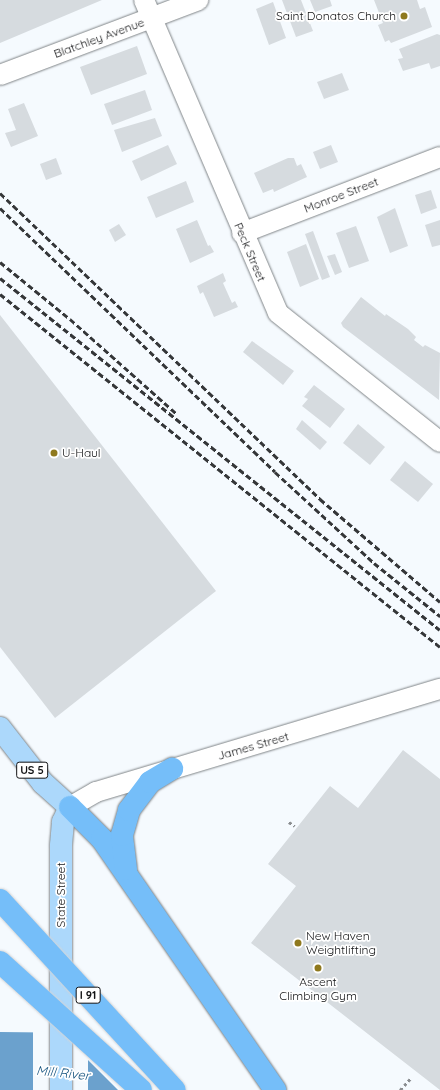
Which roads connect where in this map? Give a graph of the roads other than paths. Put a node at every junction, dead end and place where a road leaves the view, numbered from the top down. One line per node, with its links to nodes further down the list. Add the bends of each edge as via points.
1 (144, 0): 3 (street, Peck Street)
2 (198, 0): 3 (street, Blatchley Avenue)
3 (151, 18): 4 (street, Blatchley Avenue); 6 (street, Peck Street)
4 (0, 75)
5 (440, 157): 6 (street, Monroe Street)
6 (242, 233): 7 (street, Peck Street, via 270,299 286,322)
7 (440, 442)
8 (440, 689): 10 (street, James Street)
9 (0, 728): 11 (main road, US 5, via 43,783)
10 (172, 770): 11 (street, James Street, via 96,792 79,799); 12 (highway, via 145,787 125,819 122,851)
11 (70, 807): 12 (highway, via 102,839); 15 (main road, State Street, via 63,822 61,846)
12 (132, 883): 18 (highway)
13 (0, 900): 17 (highway, I 91, bridge)
14 (0, 962): 16 (highway, bridge)
15 (61, 1090)
16 (141, 1090)
17 (175, 1090)
18 (275, 1090)

